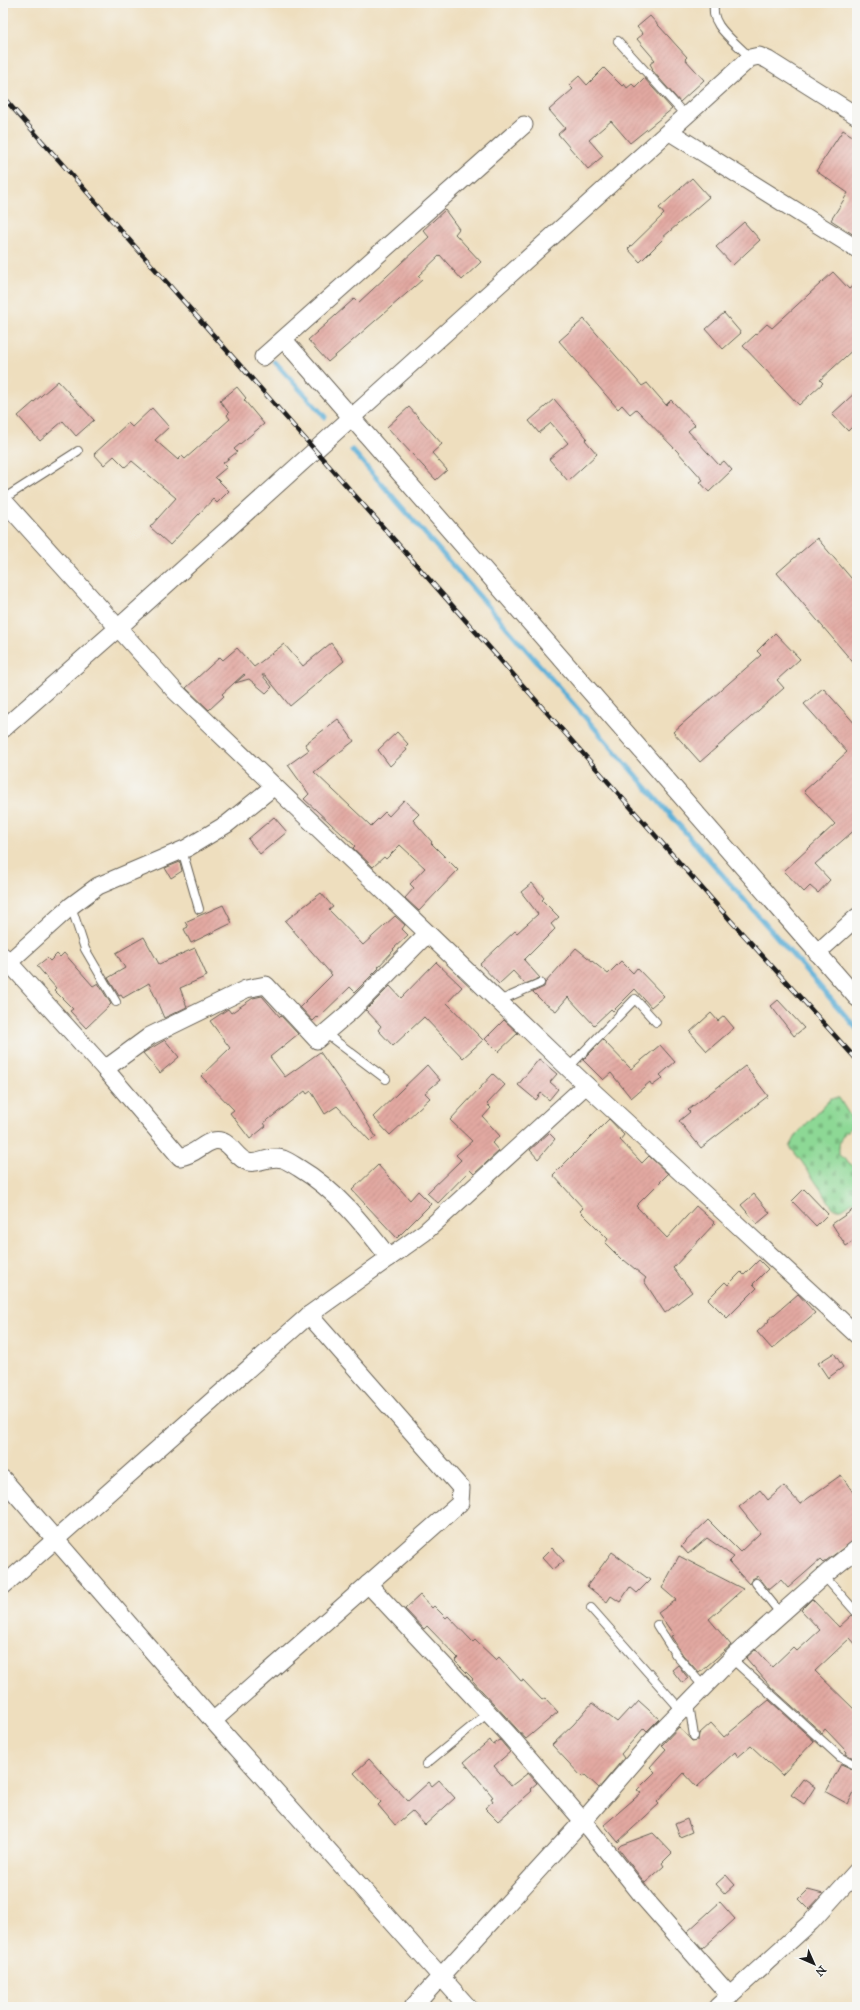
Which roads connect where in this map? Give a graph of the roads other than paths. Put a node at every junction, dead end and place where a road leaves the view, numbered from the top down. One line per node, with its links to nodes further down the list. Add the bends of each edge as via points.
1 (715, 3): 3 (lane, via 713,16 717,23)
2 (618, 41): 4 (lane)
3 (750, 58): 4 (street); 5 (street, via 759,56 768,60)
4 (686, 116): 7 (street)
5 (857, 116)
6 (524, 125): 9 (street)
7 (670, 132): 8 (street); 11 (street)
8 (857, 249)
9 (284, 340): 10 (street); 11 (street)
10 (263, 357)
11 (353, 417): 14 (street); 22 (street)
12 (78, 451): 13 (lane)
13 (3, 500): 14 (street, via 60,561)
14 (117, 629): 15 (street); 16 (street, via 176,692)
15 (3, 728)
16 (273, 787): 17 (street, via 227,824); 21 (street)
17 (182, 850): 18 (street, via 98,886); 19 (lane)
18 (72, 906): 23 (street); 26 (lane, via 85,949)
19 (199, 909)
20 (857, 917): 22 (street)
21 (427, 934): 27 (street); 29 (street, via 352,1010)
22 (817, 953): 25 (street)
23 (6, 959): 31 (street)
24 (540, 983): 27 (lane)
25 (857, 998)
26 (116, 1002)
27 (498, 1002): 30 (street)
28 (656, 1022): 30 (lane, via 635,1000)
29 (325, 1033): 31 (street, via 317,1040 266,985 246,989 150,1036); 32 (lane)
30 (568, 1068): 33 (street)
31 (105, 1069): 34 (street, via 180,1157 190,1156 212,1141 225,1142 246,1162 256,1163 270,1157 284,1159 311,1175 337,1197 361,1221)
32 (386, 1079)
33 (586, 1085): 34 (street, via 425,1232); 36 (street)
34 (388, 1258): 35 (street)
35 (309, 1315): 38 (street); 42 (street, via 461,1488 460,1503)
36 (857, 1335)
37 (3, 1479): 38 (street)
38 (56, 1539): 43 (street); 52 (street)
39 (857, 1549): 40 (street)
40 (824, 1576): 45 (lane); 46 (street)
41 (756, 1583): 46 (lane)
42 (368, 1584): 51 (street); 52 (street)
43 (3, 1586)
44 (591, 1608): 50 (lane)
45 (857, 1613)
46 (781, 1614): 48 (street)
47 (657, 1625): 49 (lane, via 676,1655)
48 (732, 1659): 49 (street); 55 (lane, via 840,1757)
49 (704, 1687): 50 (street)
50 (685, 1707): 53 (lane); 56 (street, via 657,1735)
51 (488, 1713): 54 (lane); 56 (street)
52 (214, 1721): 58 (street)
53 (694, 1736)
54 (426, 1764)
55 (857, 1766)
56 (583, 1821): 58 (street); 59 (street, via 645,1899)
57 (857, 1871): 59 (street, via 811,1922)
58 (441, 1976): 60 (street); 61 (street)
59 (730, 1996): 62 (street)
60 (413, 2007)
61 (468, 2007)
62 (717, 2007)

